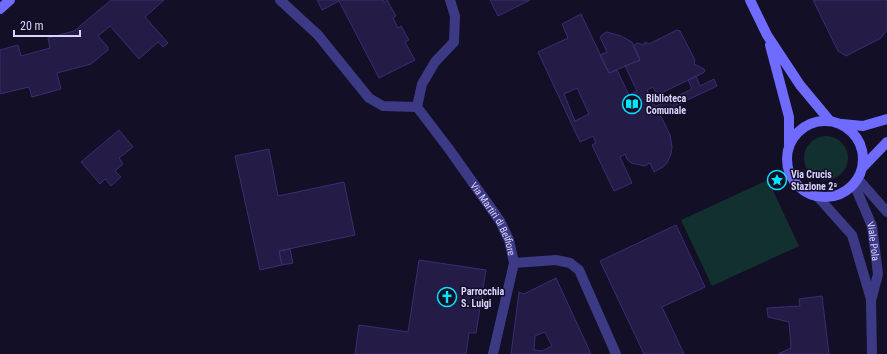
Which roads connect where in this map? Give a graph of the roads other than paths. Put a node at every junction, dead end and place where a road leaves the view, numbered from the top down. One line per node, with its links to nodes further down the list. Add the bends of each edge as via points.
1 (10, 0): 5 (main road)
2 (280, 0): 7 (street, via 318,35 368,98 383,106)
3 (450, 0): 7 (street, via 456,16 454,42 434,62 422,84)
4 (750, 0): 6 (main road)
5 (0, 8)
6 (767, 35): 9 (main road, via 800,85); 12 (main road, via 789,117)
7 (417, 107): 17 (street, Via Martiri di Belfiore, via 500,221 509,240)
8 (887, 119): 10 (main road, via 863,126)
9 (830, 121): 10 (main road); 12 (main road, via 817,121 805,126 795,134)
10 (840, 124): 13 (main road, via 851,131 859,141)
11 (887, 142): 13 (main road)
12 (789, 145): 15 (main road, via 786,158 795,184)
13 (863, 167): 14 (main road)
14 (856, 182): 15 (main road, via 847,191 838,195); 16 (street); 18 (street, Viale Pola, via 872,226 878,274)
15 (818, 197): 18 (street, Viale Pola, via 852,235)
16 (887, 212)
17 (514, 263): 19 (street); 20 (street, Via Martiri di Belfiore, via 556,260 570,263 579,270)
18 (872, 301): 21 (street, Viale Pola)
19 (493, 354)
20 (616, 354)
21 (872, 354)

